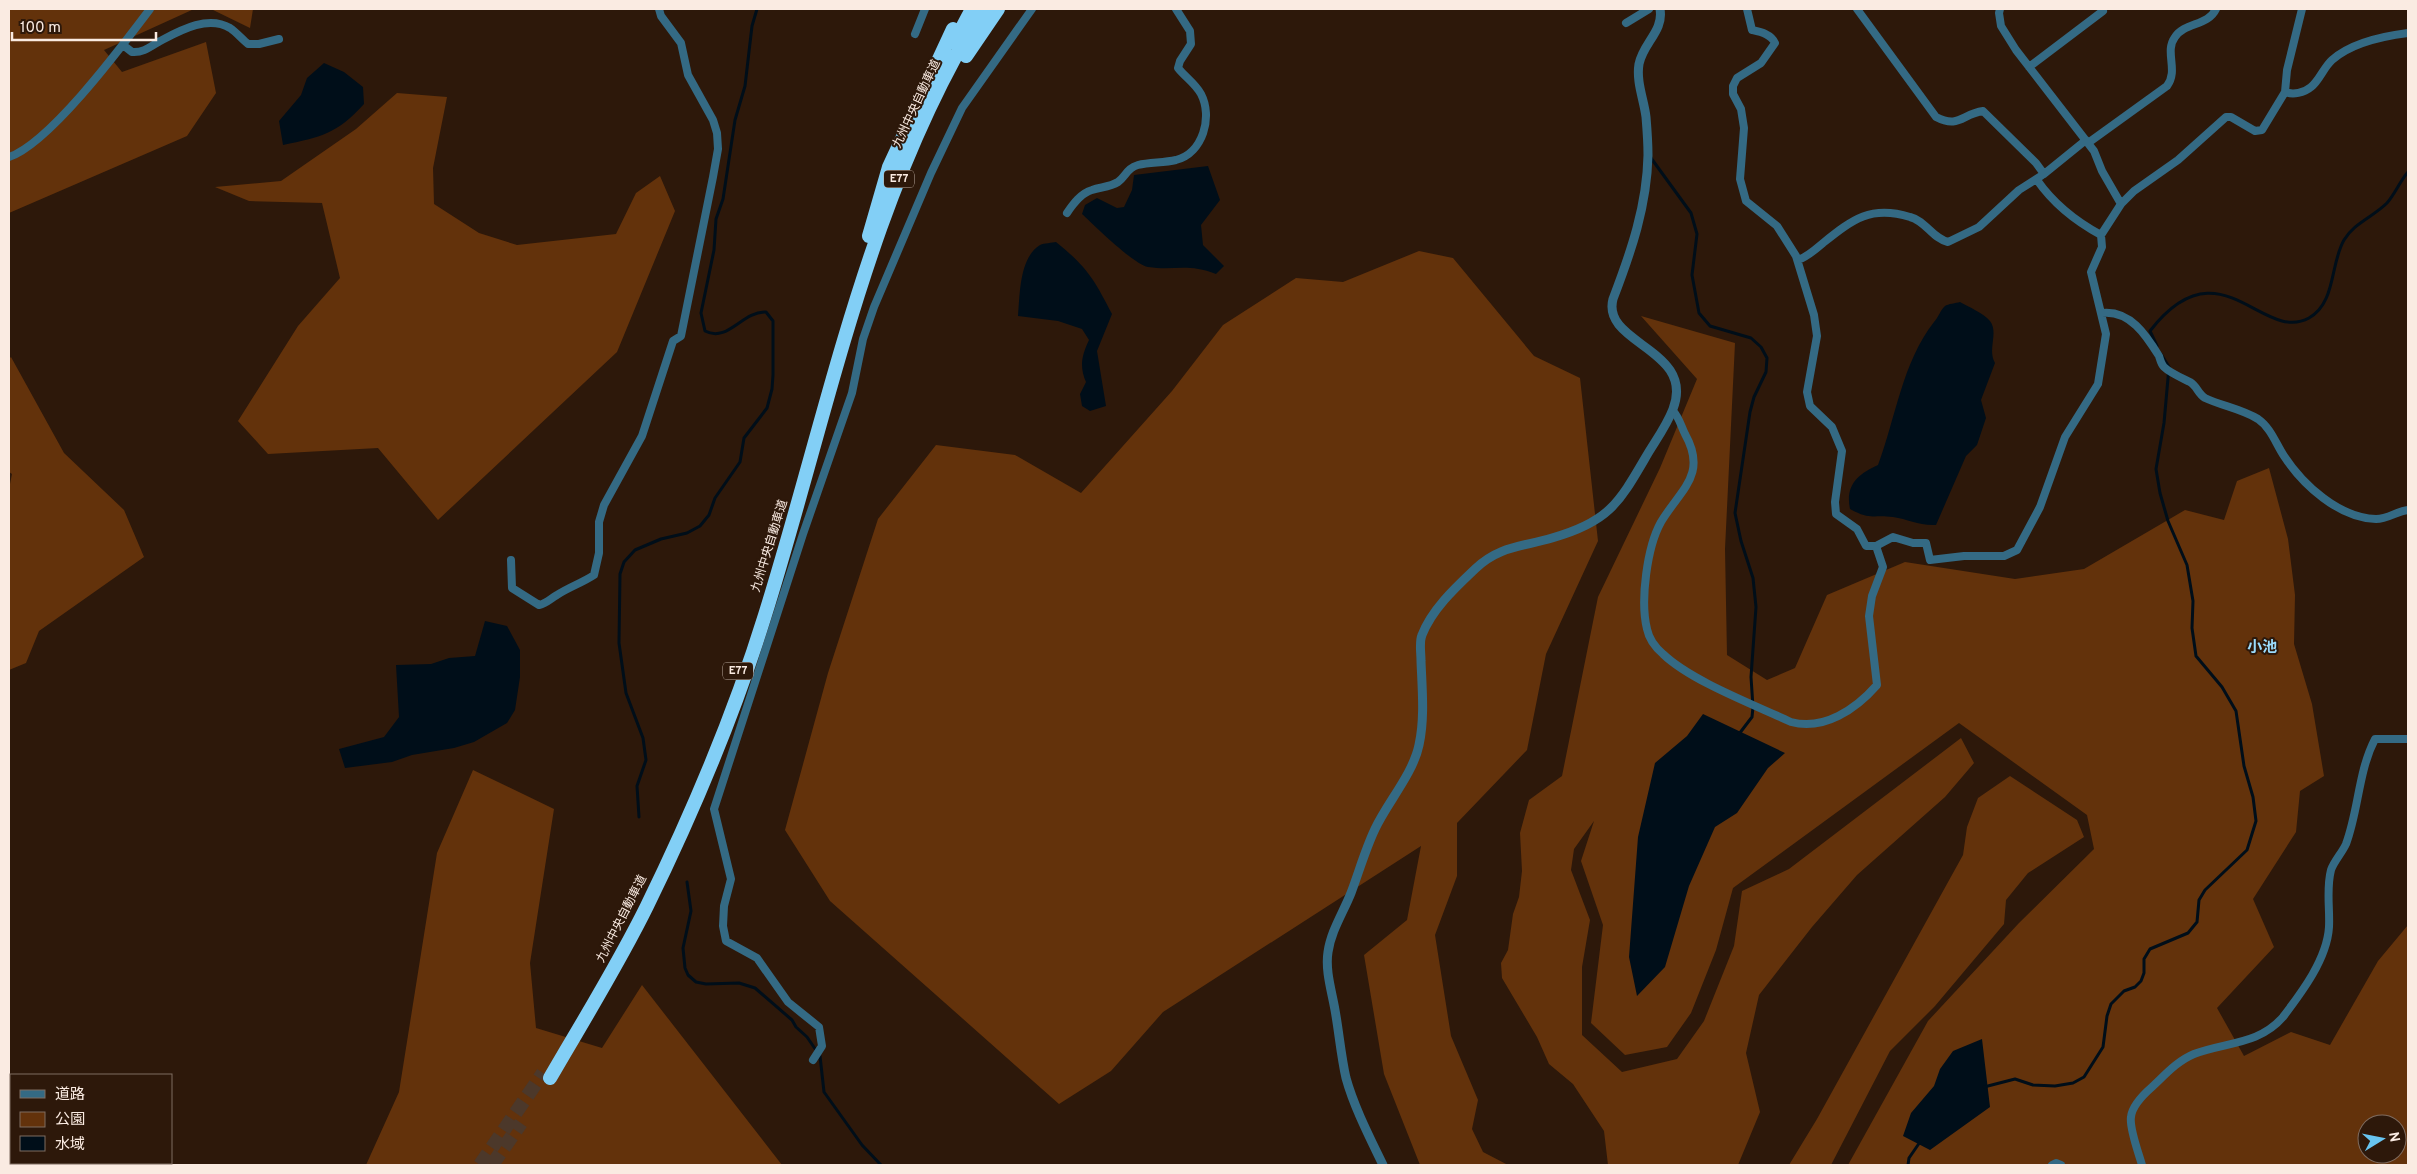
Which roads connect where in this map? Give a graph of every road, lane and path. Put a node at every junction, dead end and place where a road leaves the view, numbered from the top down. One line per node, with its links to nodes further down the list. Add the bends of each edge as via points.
1 (150, 9): 22 (street)
2 (659, 9): 39 (street, via 681,43 688,76 717,133 718,148 681,336 673,341 642,436 604,505 599,522 599,553 594,575 539,605 512,588)
3 (925, 9): 20 (street)
4 (962, 9): 32 (highway, via 889,168)
5 (972, 9): 32 (highway, 九州中央自動車道 / E77, via 938,73)
6 (983, 9): 35 (highway, 九州中央自動車道 / E77, via 896,185)
7 (998, 9): 35 (highway, via 965,58 924,140)
8 (1032, 9): 41 (street, via 962,108 874,306 863,339 852,393 714,809 731,879 724,906 726,941 757,958 788,1002 819,1027 822,1046)
9 (1176, 9): 30 (street, via 1190,31 1191,44 1178,68 1200,92 1206,107 1204,128 1197,148 1178,160 1128,168 1118,182 1090,190)
10 (1649, 9): 18 (street)
11 (1660, 9): 36 (street, via 1659,27 1645,46 1639,66 1646,117 1646,188 1640,222 1611,306 1614,320 1620,328 1670,368 1676,392)
12 (1747, 9): 33 (street, via 1752,30 1763,32 1775,43 1761,63 1737,78 1733,86 1744,128 1742,184 1746,201 1777,226)
13 (1857, 9): 27 (street, via 1936,117 1951,123 1960,122 1983,111 2036,162)
14 (2000, 9): 23 (street, via 2001,26)
15 (2216, 9): 25 (street, via 2212,17 2185,28 2173,39 2172,75 2167,86)
16 (2302, 9): 24 (street)
17 (2103, 12): 23 (street)
18 (1626, 24)
19 (2408, 33): 24 (street, via 2366,42 2333,59 2311,87 2295,94)
20 (915, 34)
21 (278, 39): 22 (street, via 248,44 231,28 205,22 142,52 132,52)
22 (123, 45): 26 (street, via 51,126)
23 (2029, 67): 25 (street)
24 (2285, 92): 29 (street, via 2262,130 2254,131 2232,117 2226,117)
25 (2087, 142): 27 (street); 29 (street)
26 (9, 158)
27 (2044, 174): 28 (street)
28 (2037, 180): 31 (street, via 2054,200); 33 (street, via 2019,190 1979,227 1948,242 1937,237 1921,221 1881,211 1849,221)
29 (2121, 204): 31 (street)
30 (1067, 213)
31 (2101, 235): 34 (street, via 2102,247 2091,277)
32 (867, 241): 35 (highway, 九州中央自動車道 / E77, via 762,600 729,696 687,801 639,903 546,1076 608,980 647,907 733,710 796,514)
33 (1798, 260): 38 (street, via 1817,336 1808,400 1832,427 1842,451 1836,514 1857,529 1866,546)
34 (2102, 313): 37 (street, via 2115,313 2136,326 2163,366 2194,384 2203,397 2259,420 2294,470 2316,492 2343,510 2376,519); 38 (street, via 2106,334 2098,384 2065,437 2040,507 2017,550 2004,556 1930,560 1926,543 1893,537)
35 (839, 359)
36 (1673, 411): 38 (street, via 1692,447 1693,462 1686,489 1661,522 1650,550 1646,615 1652,642 1688,672 1803,725 1833,719 1865,700 1877,685 1869,616 1872,596 1883,567); 42 (street, via 1613,508 1581,529 1501,550 1452,593 1430,619 1421,637 1419,746 1398,791 1375,828 1333,932 1328,954 1330,988 1346,1078)
37 (2408, 510)
38 (1876, 546)
39 (511, 560)
40 (2408, 739): 45 (street, via 2375,739 2367,755 2360,780 2360,796 2345,845 2332,868 2326,942 2306,985 2273,1027 2237,1044 2194,1054 2174,1066 2146,1092 2130,1118)
41 (813, 1060)
42 (1383, 1165)
43 (2052, 1165): 44 (street)
44 (2061, 1165)
45 (2142, 1165)

